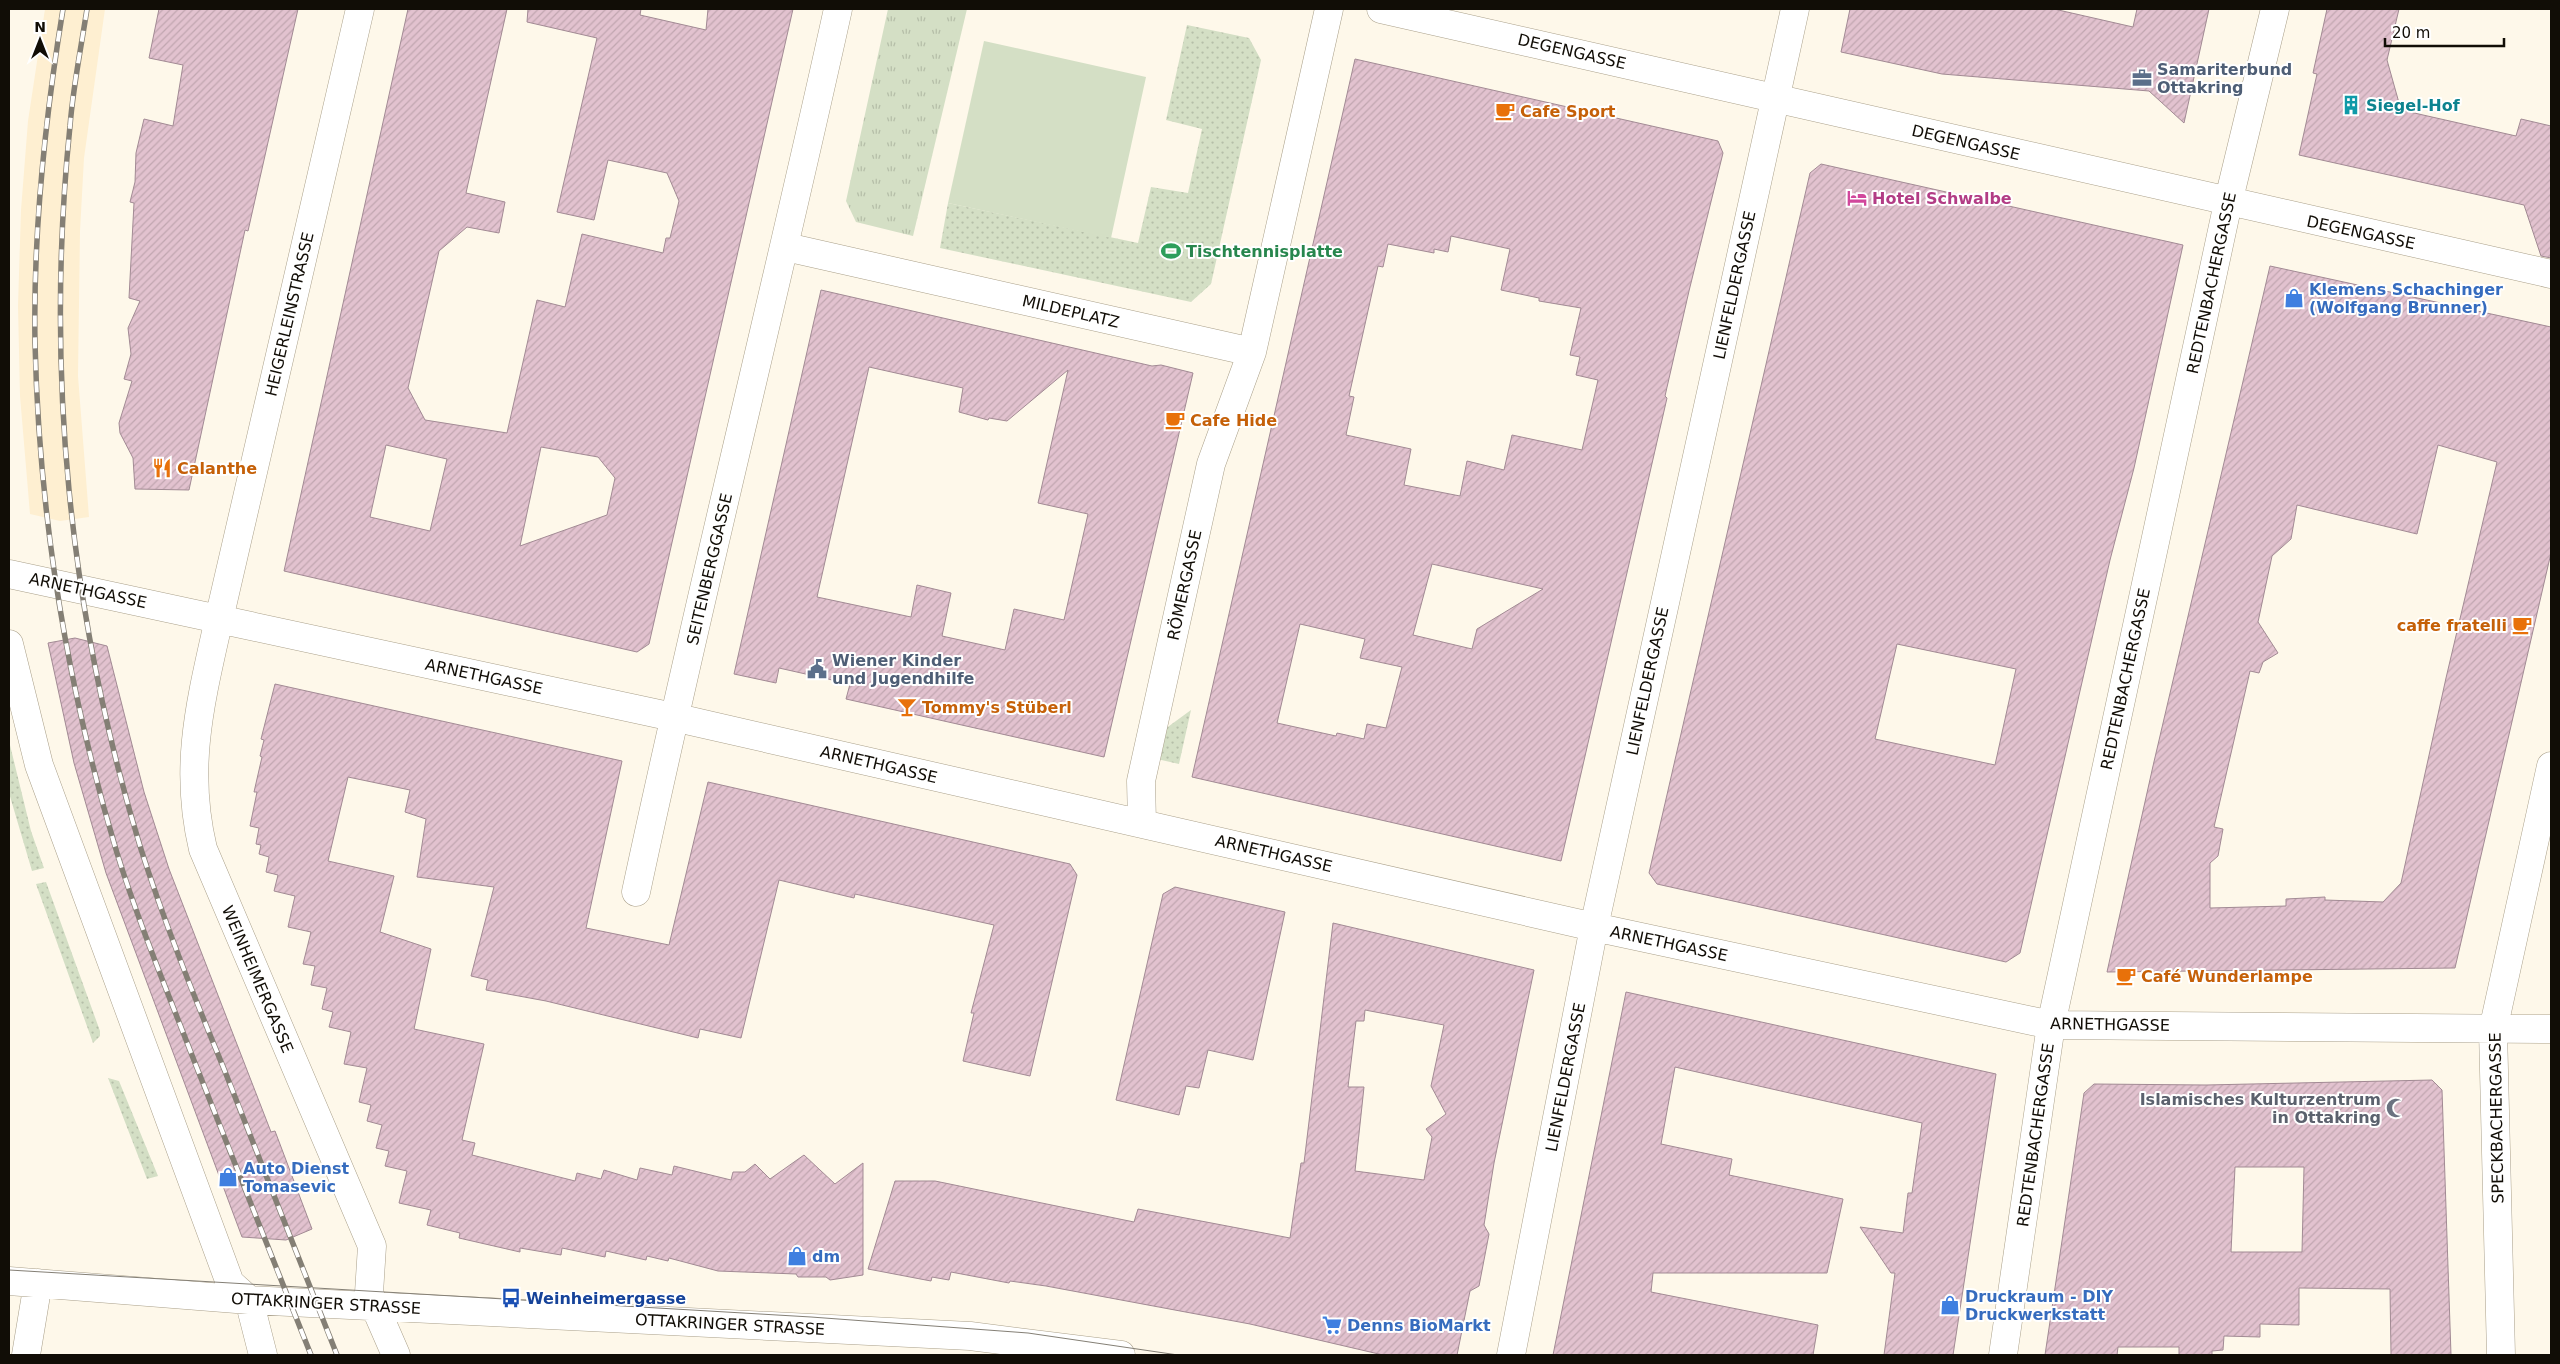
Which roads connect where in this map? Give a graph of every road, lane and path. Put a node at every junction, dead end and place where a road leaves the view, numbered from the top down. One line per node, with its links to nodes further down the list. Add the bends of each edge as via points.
1 (360, 9): 13 (street, HEIGERLEINSTRASSE)
2 (838, 9): 9 (street)
3 (1329, 9): 11 (street)
4 (1382, 9): 7 (street, DEGENGASSE)
5 (1795, 9): 7 (street, LIENFELDERGASSE)
6 (2275, 9): 8 (street, REDTENBACHERGASSE)
7 (1774, 97): 8 (street, DEGENGASSE); 19 (street, LIENFELDERGASSE)
8 (2228, 202): 10 (street, DEGENGASSE); 20 (street, REDTENBACHERGASSE)
9 (786, 247): 11 (street, MILDEPLATZ); 15 (street, SEITENBERGGASSE)
10 (2551, 274)
11 (1252, 352): 17 (street, RÖMERGASSE, via 1210,464 1141,781)
12 (9, 574): 13 (street, ARNETHGASSE)
13 (219, 618): 15 (street, ARNETHGASSE); 25 (street, WEINHEIMERGASSE, via 195,741 192,771 197,824 203,849 372,1246)
14 (9, 644): 26 (street, via 39,765 230,1283)
15 (673, 717): 17 (street, ARNETHGASSE); 18 (street, SEITENBERGGASSE)
16 (2551, 766): 22 (street, SPECKBACHERGASSE)
17 (1142, 823): 19 (street, ARNETHGASSE)
18 (636, 892)
19 (1594, 927): 20 (street, ARNETHGASSE); 32 (street, LIENFELDERGASSE)
20 (2051, 1025): 22 (street, ARNETHGASSE); 33 (street, REDTENBACHERGASSE)
21 (2551, 1029): 22 (street, ARNETHGASSE)
22 (2493, 1030): 34 (street, SPECKBACHERGASSE)
23 (9, 1281): 24 (street, OTTAKRINGER STRASSE)
24 (38, 1283): 26 (street, OTTAKRINGER STRASSE); 28 (street)
25 (372, 1298): 26 (street, OTTAKRINGER STRASSE); 27 (street, OTTAKRINGER STRASSE, via 970,1336); 30 (street, WEINHEIMERGASSE)
26 (249, 1300): 29 (street)
27 (1024, 1348): 31 (street, OTTAKRINGER STRASSE)
28 (26, 1355)
29 (263, 1355)
30 (396, 1355)
31 (1121, 1355)
32 (1511, 1355)
33 (2003, 1355)
34 (2501, 1355)

